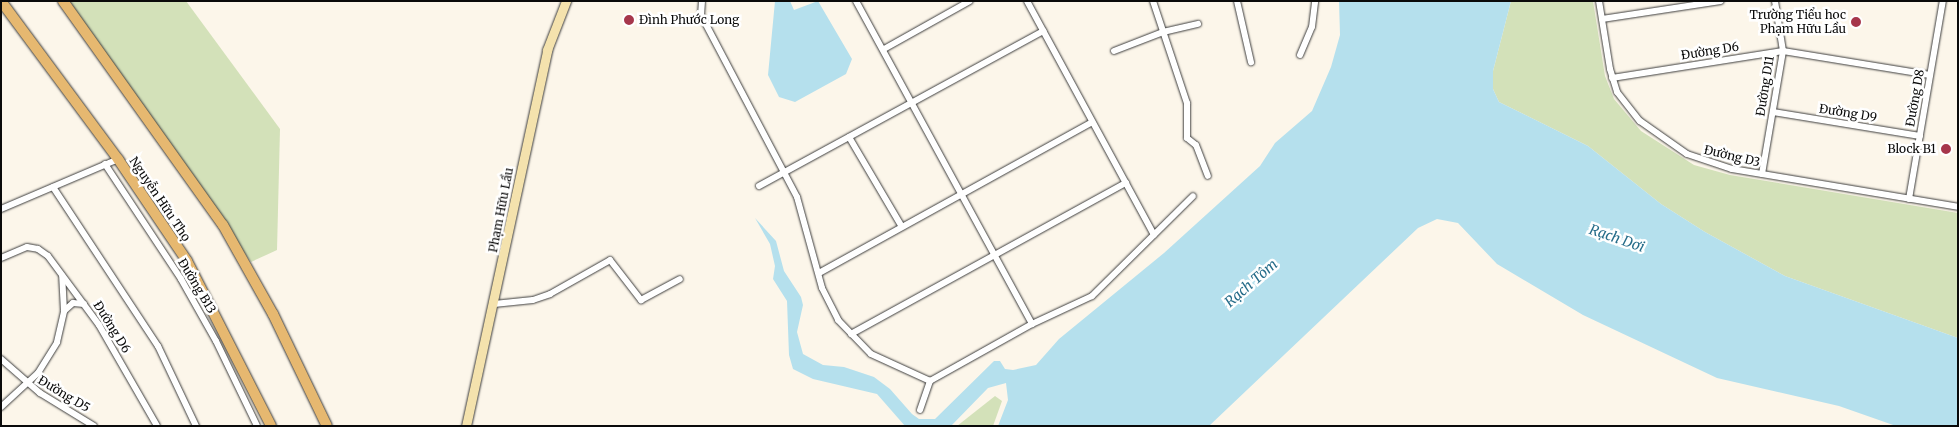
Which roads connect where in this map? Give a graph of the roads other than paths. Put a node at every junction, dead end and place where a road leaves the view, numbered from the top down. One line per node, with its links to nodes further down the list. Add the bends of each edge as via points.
1 (1, 1): 31 (main road, Nguyễn Hữu Thọ)
2 (63, 1): 66 (main road, via 223,225 273,314)
3 (566, 1): 51 (main road, Phạm Hữu Lầu, via 547,50)
4 (702, 1): 33 (street, via 701,15)
5 (856, 1): 19 (street)
6 (970, 1): 19 (street)
7 (1027, 1): 17 (street)
8 (1153, 1): 18 (street)
9 (1237, 1): 23 (street)
10 (1315, 1): 22 (street, via 1312,27)
11 (1599, 1): 15 (street, Đường D3)
12 (1721, 1): 15 (street)
13 (1775, 1): 21 (street, Đường D11)
14 (1943, 1): 24 (street, Đường D8)
15 (1602, 19): 25 (street, Đường D3)
16 (1198, 24): 18 (street)
17 (1043, 31): 26 (street); 28 (street)
18 (1163, 32): 20 (street); 35 (street, via 1187,103 1187,138 1196,145)
19 (884, 49): 26 (street)
20 (1114, 51)
21 (1783, 51): 24 (street, Đường D6); 25 (street, Đường D6); 27 (street, Đường D11)
22 (1300, 55)
23 (1251, 62)
24 (1930, 75): 29 (street, Đường D8)
25 (1612, 78): 34 (street, Đường D3, via 1626,105 1665,141 1708,163)
26 (911, 103): 30 (street); 39 (street)
27 (1773, 112): 29 (street, Đường D9); 34 (street, Đường D11)
28 (1092, 122): 36 (street); 39 (street)
29 (1920, 136): 41 (street, Đường D8)
30 (849, 137): 33 (street); 44 (street)
31 (118, 159): 32 (street); 65 (main road, Nguyễn Hữu Thọ, via 187,261)
32 (105, 164): 38 (street); 64 (street, Đường B13, via 181,279)
33 (785, 172): 37 (street); 48 (street, via 797,197)
34 (1762, 174): 41 (street, Đường D3)
35 (1208, 176)
36 (1126, 183): 45 (street); 46 (street)
37 (759, 186)
38 (53, 187): 43 (street); 63 (street, via 158,346)
39 (961, 194): 44 (street); 46 (street)
40 (1193, 196): 45 (street)
41 (1909, 199): 42 (street, Đường D3)
42 (1958, 207)
43 (1, 209)
44 (902, 227): 48 (street)
45 (1154, 235): 54 (street, via 1092,296)
46 (995, 255): 54 (street); 55 (street)
47 (1, 258): 49 (street, Đường D6, via 27,247 38,249)
48 (819, 273): 55 (street, via 838,320)
49 (62, 275): 52 (street, Đường D6); 53 (street)
50 (680, 279): 51 (street, via 641,300 610,260 550,294 533,300)
51 (494, 304): 67 (main road, Phạm Hữu Lầu)
52 (85, 305): 53 (street, via 73,302); 62 (street, Đường D6)
53 (64, 310): 58 (street, via 57,342 38,373)
54 (1032, 324): 57 (street)
55 (851, 334): 57 (street, via 871,354)
56 (1, 359): 58 (street, Đường D5)
57 (930, 380): 60 (street)
58 (27, 384): 59 (street); 61 (street, Đường D5)
59 (1, 407)
60 (920, 410)
61 (94, 426)
62 (157, 426)
63 (196, 426)
64 (257, 426)
65 (272, 426)
66 (327, 426)
67 (466, 426)

